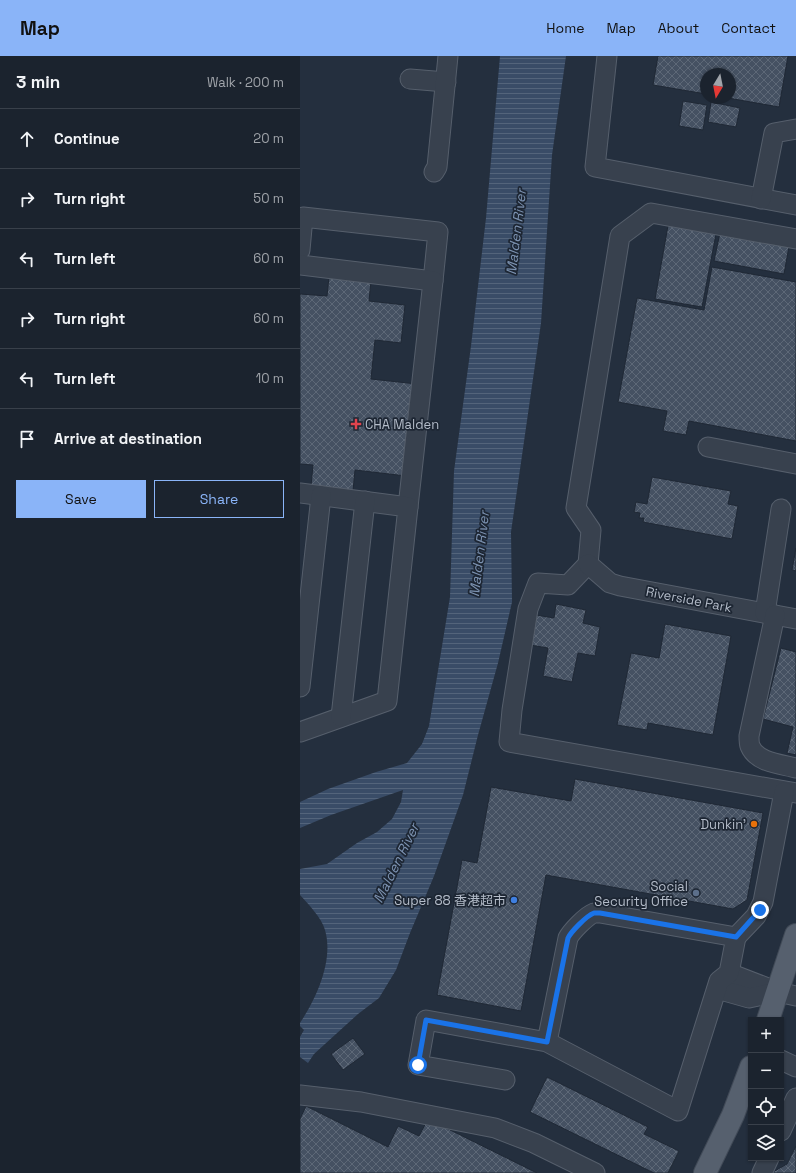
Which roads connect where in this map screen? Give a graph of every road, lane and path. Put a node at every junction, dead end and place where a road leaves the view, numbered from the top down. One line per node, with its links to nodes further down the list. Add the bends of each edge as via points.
1 (448, 56): 4 (street)
2 (608, 56): 7 (street, via 595,167)
3 (410, 79): 4 (street)
4 (446, 82): 6 (street, via 437,167)
5 (796, 129): 7 (street, via 774,133)
6 (434, 172)
7 (761, 199): 8 (street)
8 (796, 205)
9 (796, 239): 20 (street, via 651,213 620,236 576,508 591,530)
10 (300, 250): 12 (street, via 303,217 438,232)
11 (300, 265): 12 (street)
12 (433, 281): 18 (street)
13 (708, 447): 14 (street)
14 (796, 464)
15 (300, 493): 16 (street)
16 (321, 496): 17 (street); 23 (street)
17 (365, 501): 18 (street); 24 (street)
18 (408, 507): 24 (street, via 386,701)
19 (782, 509): 21 (street)
20 (588, 564): 21 (street, Riverside Park, via 610,583 620,586); 27 (street, via 568,585 538,583 528,609 509,742)
21 (770, 614): 22 (street, Riverside Park); 26 (street, via 749,736 750,746 758,756 767,761)
22 (796, 619)
23 (300, 687)
24 (341, 717): 25 (street)
25 (300, 732)
26 (796, 768)
27 (790, 792): 29 (street, via 763,902 756,916)
28 (796, 934): 32 (main road)
29 (736, 937): 30 (street); 34 (street, via 594,913 568,938)
30 (729, 974): 31 (street, via 719,981); 32 (street)
31 (717, 989): 32 (street, via 749,998); 34 (street, via 678,1111)
32 (787, 994): 33 (main road)
33 (770, 1017)
34 (547, 1042): 38 (street, via 426,1020 418,1065)
35 (784, 1061): 36 (street)
36 (796, 1067)
37 (748, 1075): 44 (main road, via 733,1115)
38 (505, 1080)
39 (300, 1095): 43 (street, via 361,1102 495,1128 534,1143)
40 (796, 1098): 41 (street)
41 (784, 1125)
42 (767, 1161): 45 (street)
43 (595, 1173)
44 (705, 1173)
45 (762, 1173)

